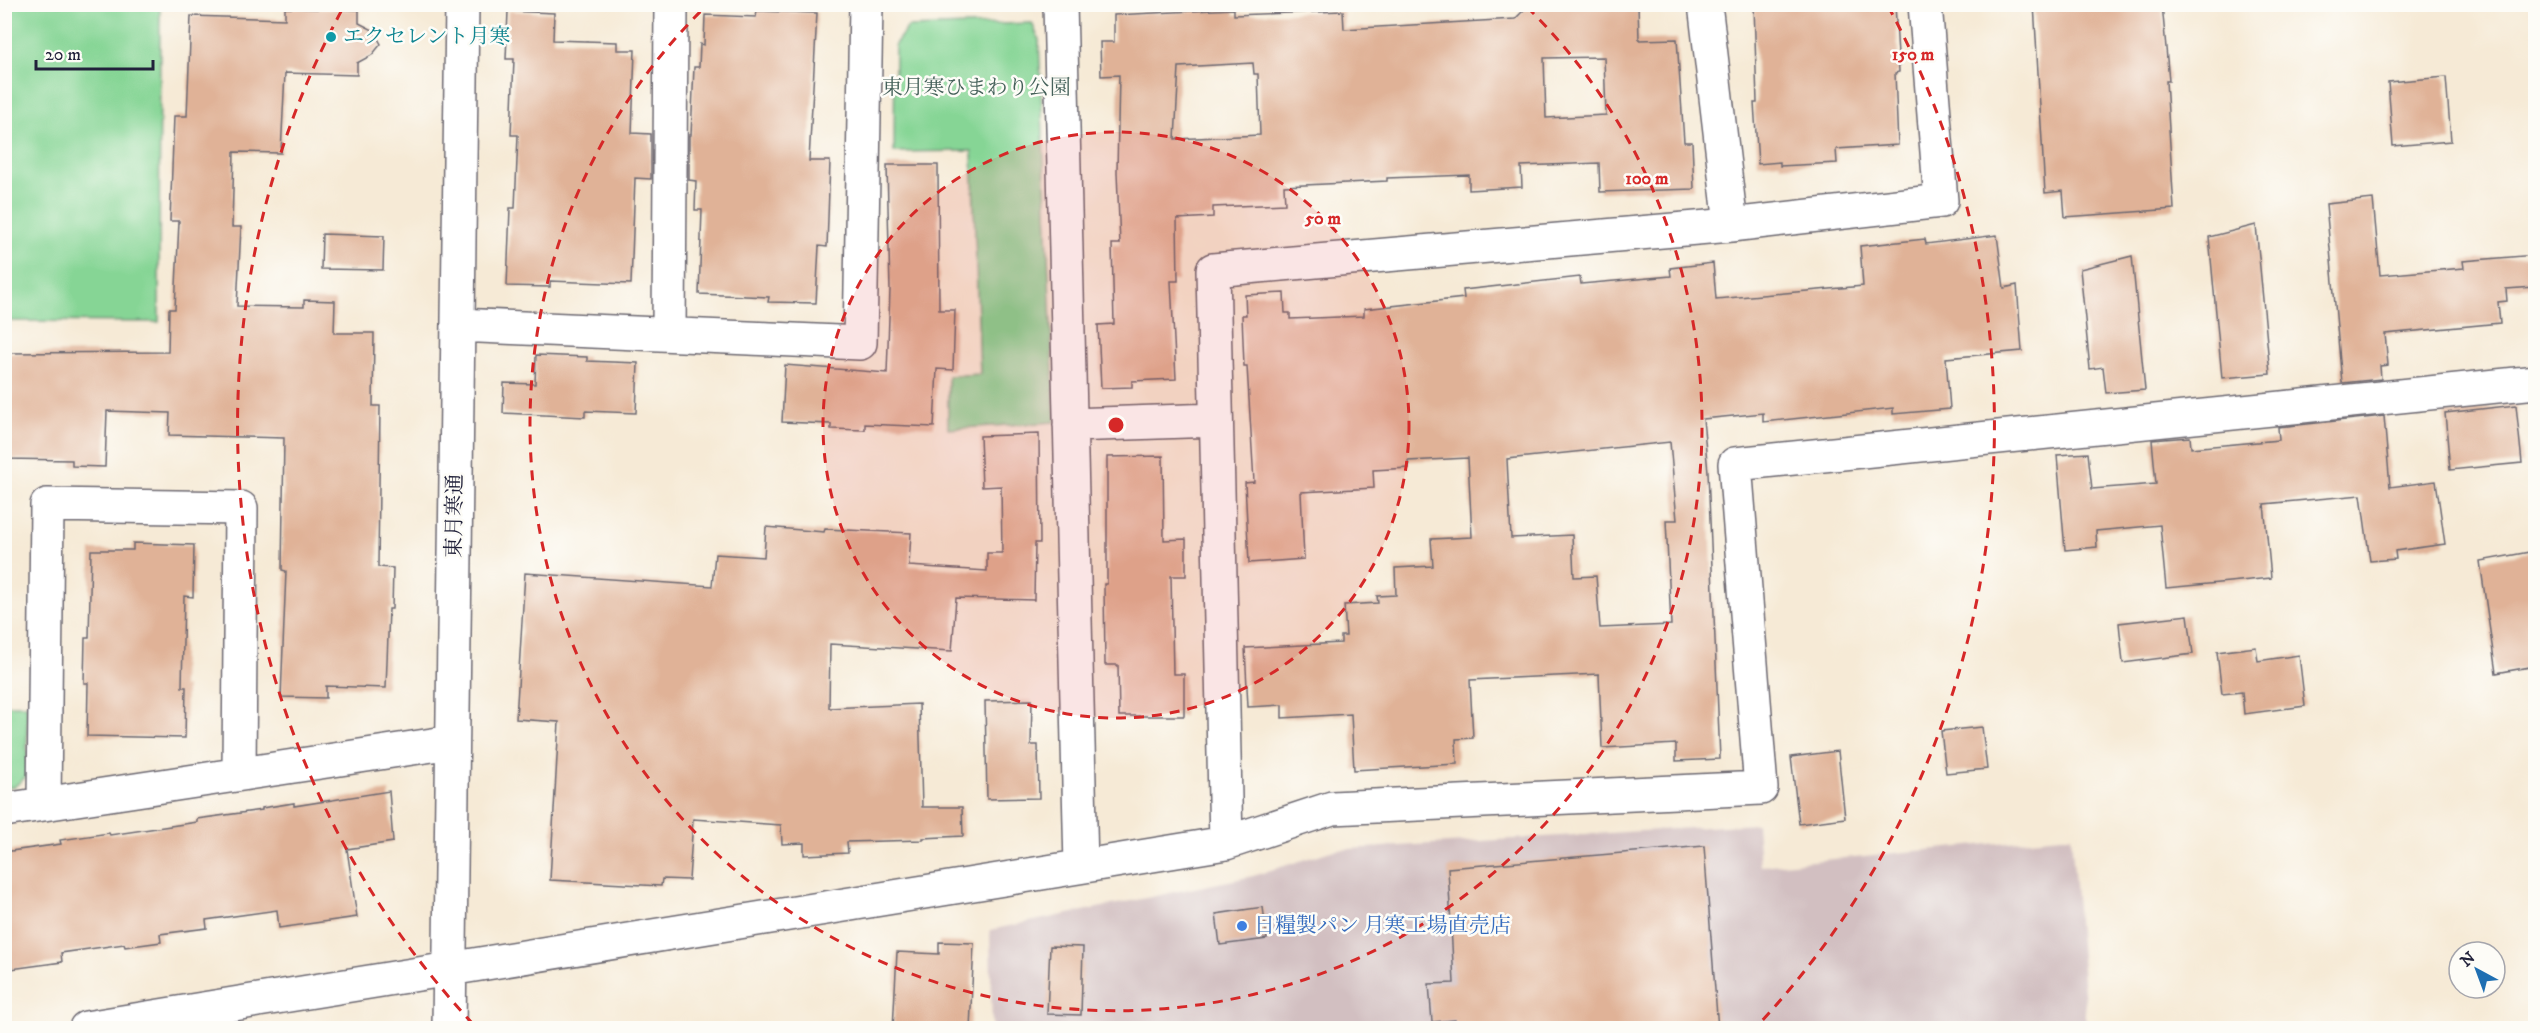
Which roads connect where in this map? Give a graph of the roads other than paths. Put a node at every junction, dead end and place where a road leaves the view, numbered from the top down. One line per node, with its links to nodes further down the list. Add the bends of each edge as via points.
1 (462, 4): 8 (street, 東月寒通)
2 (671, 4): 9 (street)
3 (866, 4): 9 (street, via 860,343)
4 (1060, 4): 12 (street)
5 (1705, 4): 7 (street)
6 (1925, 4): 7 (street, via 1941,201)
7 (1731, 225): 11 (street, via 1213,270)
8 (458, 325): 9 (street); 13 (street, 東月寒通)
9 (669, 333)
10 (2535, 382): 17 (street, via 1735,464 1761,788 1332,808)
11 (1216, 420): 12 (street); 17 (street)
12 (1070, 425): 18 (street)
13 (452, 742): 14 (street); 19 (street, 東月寒通)
14 (239, 773): 15 (street); 15 (street, via 241,508 47,505)
15 (44, 804): 16 (street)
16 (4, 810)
17 (1226, 843): 18 (street)
18 (1081, 866): 19 (street)
19 (449, 970): 20 (street); 21 (street, 東月寒通)
20 (86, 1029)
21 (449, 1029)

